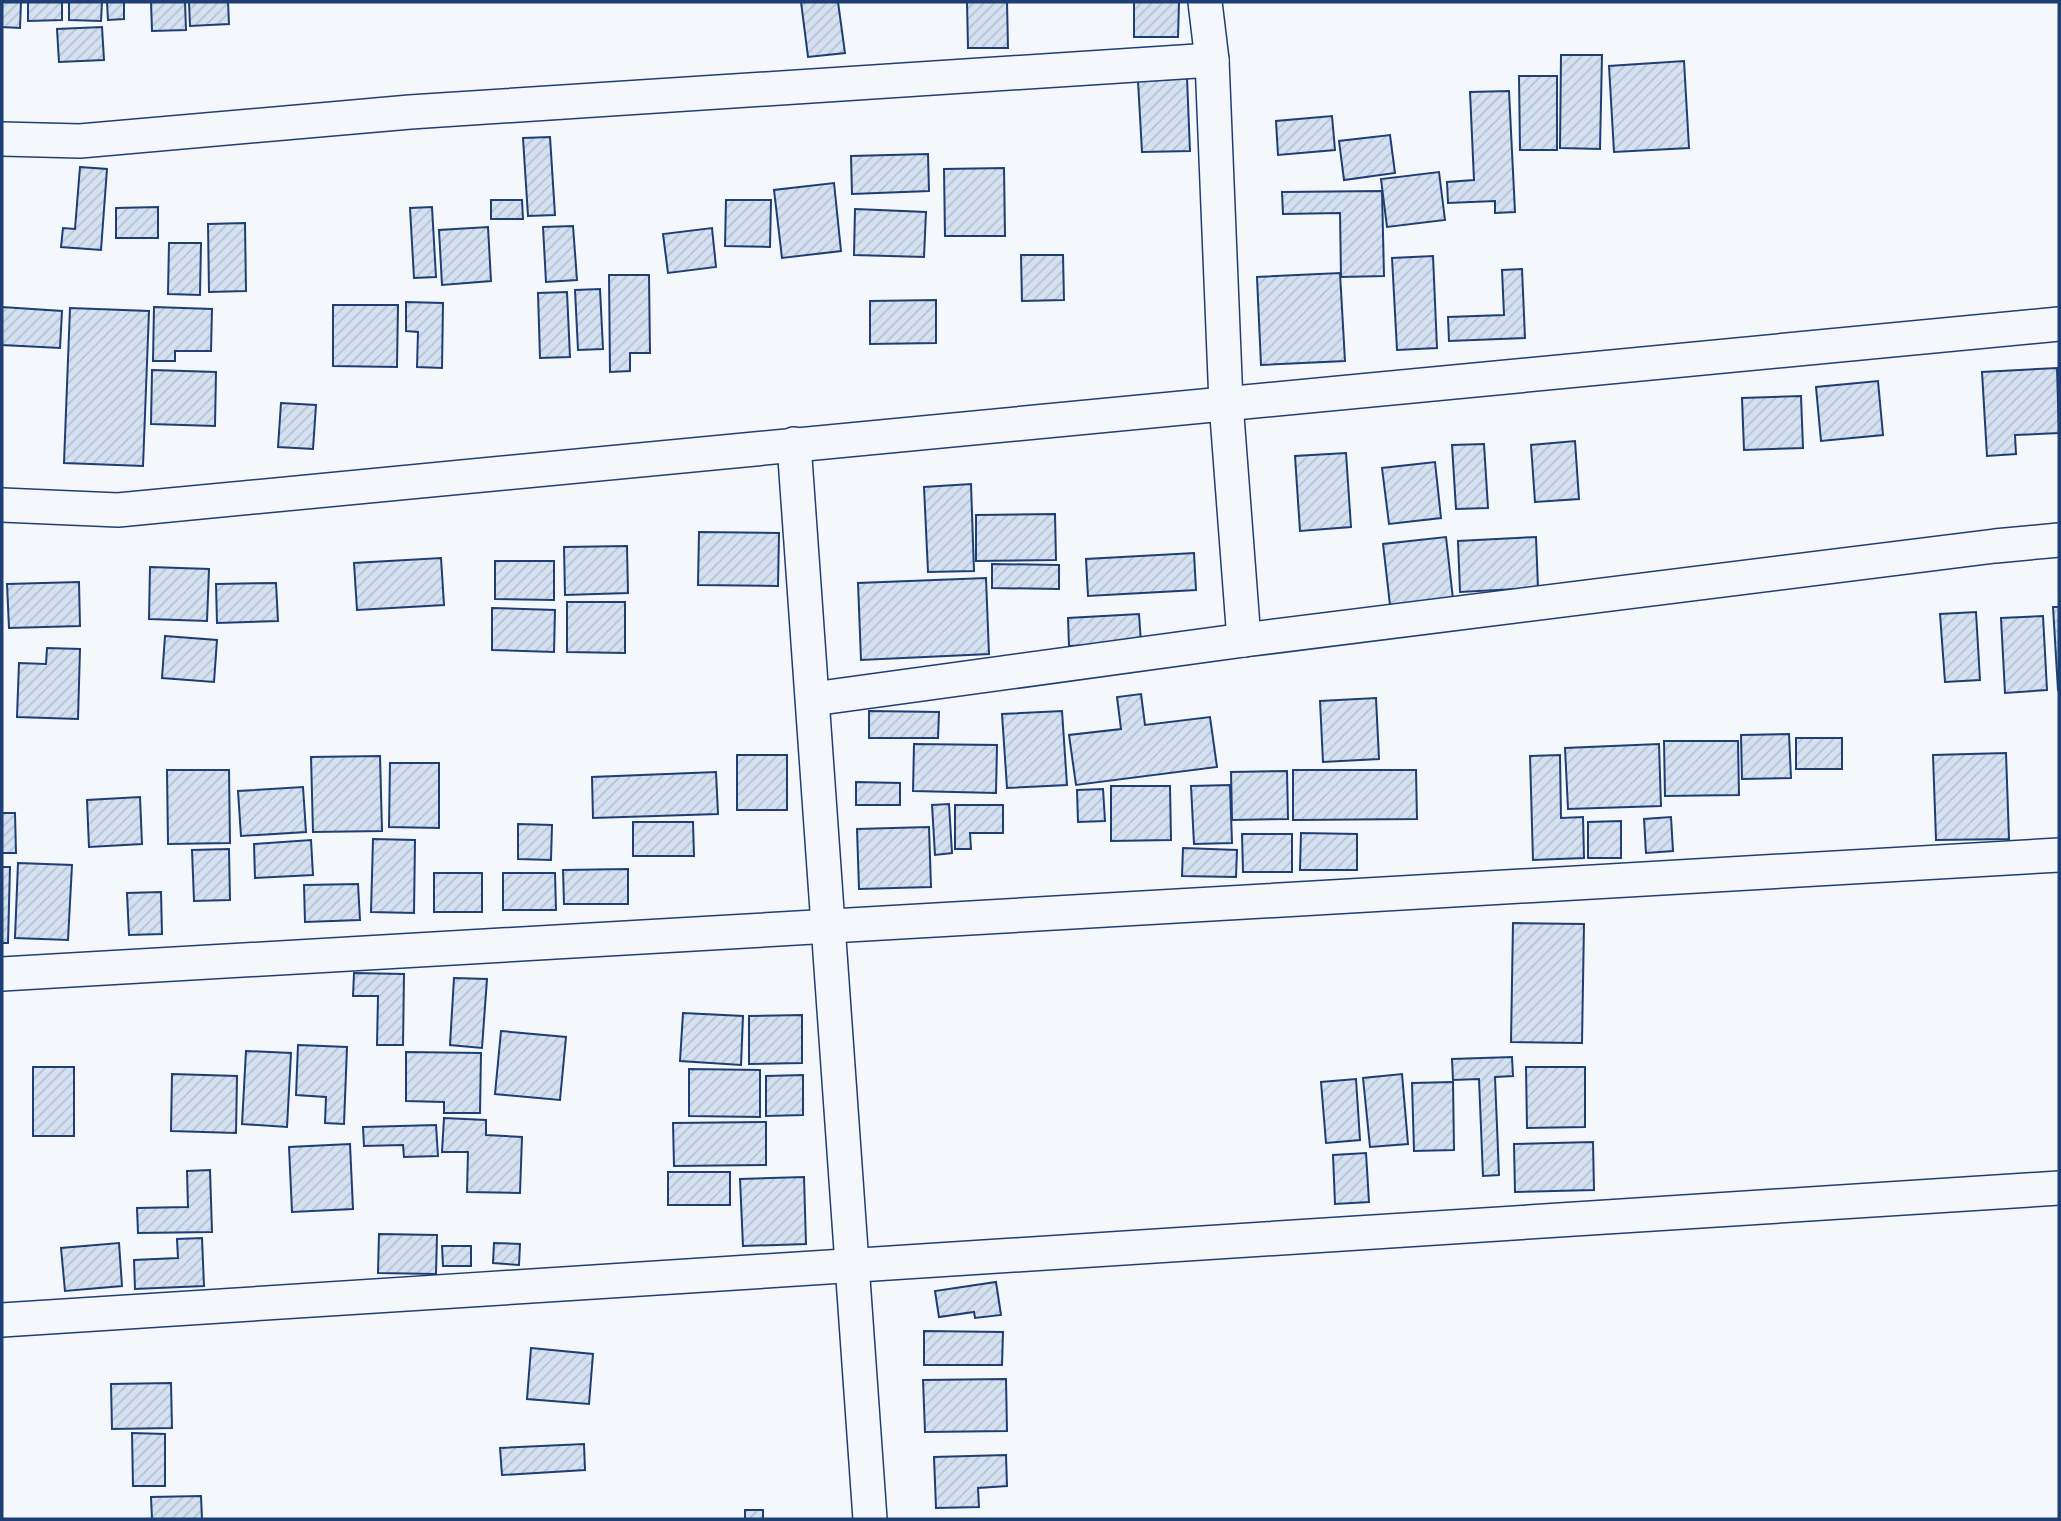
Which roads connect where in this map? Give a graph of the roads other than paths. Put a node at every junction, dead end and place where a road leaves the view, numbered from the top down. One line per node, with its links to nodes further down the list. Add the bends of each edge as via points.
1 (1205, 2): 2 (street)
2 (1212, 61): 3 (street, via 410,112 80,141); 5 (street)
3 (2, 139)
4 (2059, 324): 5 (street)
5 (1226, 403): 6 (street); 9 (street)
6 (794, 444): 7 (street, via 118,510); 10 (street)
7 (2, 505)
8 (2059, 540): 9 (street)
9 (1244, 640): 10 (street)
10 (813, 699): 12 (street)
11 (2059, 855): 12 (street)
12 (829, 926): 13 (street); 15 (street)
13 (2, 974)
14 (2059, 1188): 15 (street)
15 (853, 1265): 16 (street); 17 (street)
16 (2, 1320)
17 (870, 1519)

